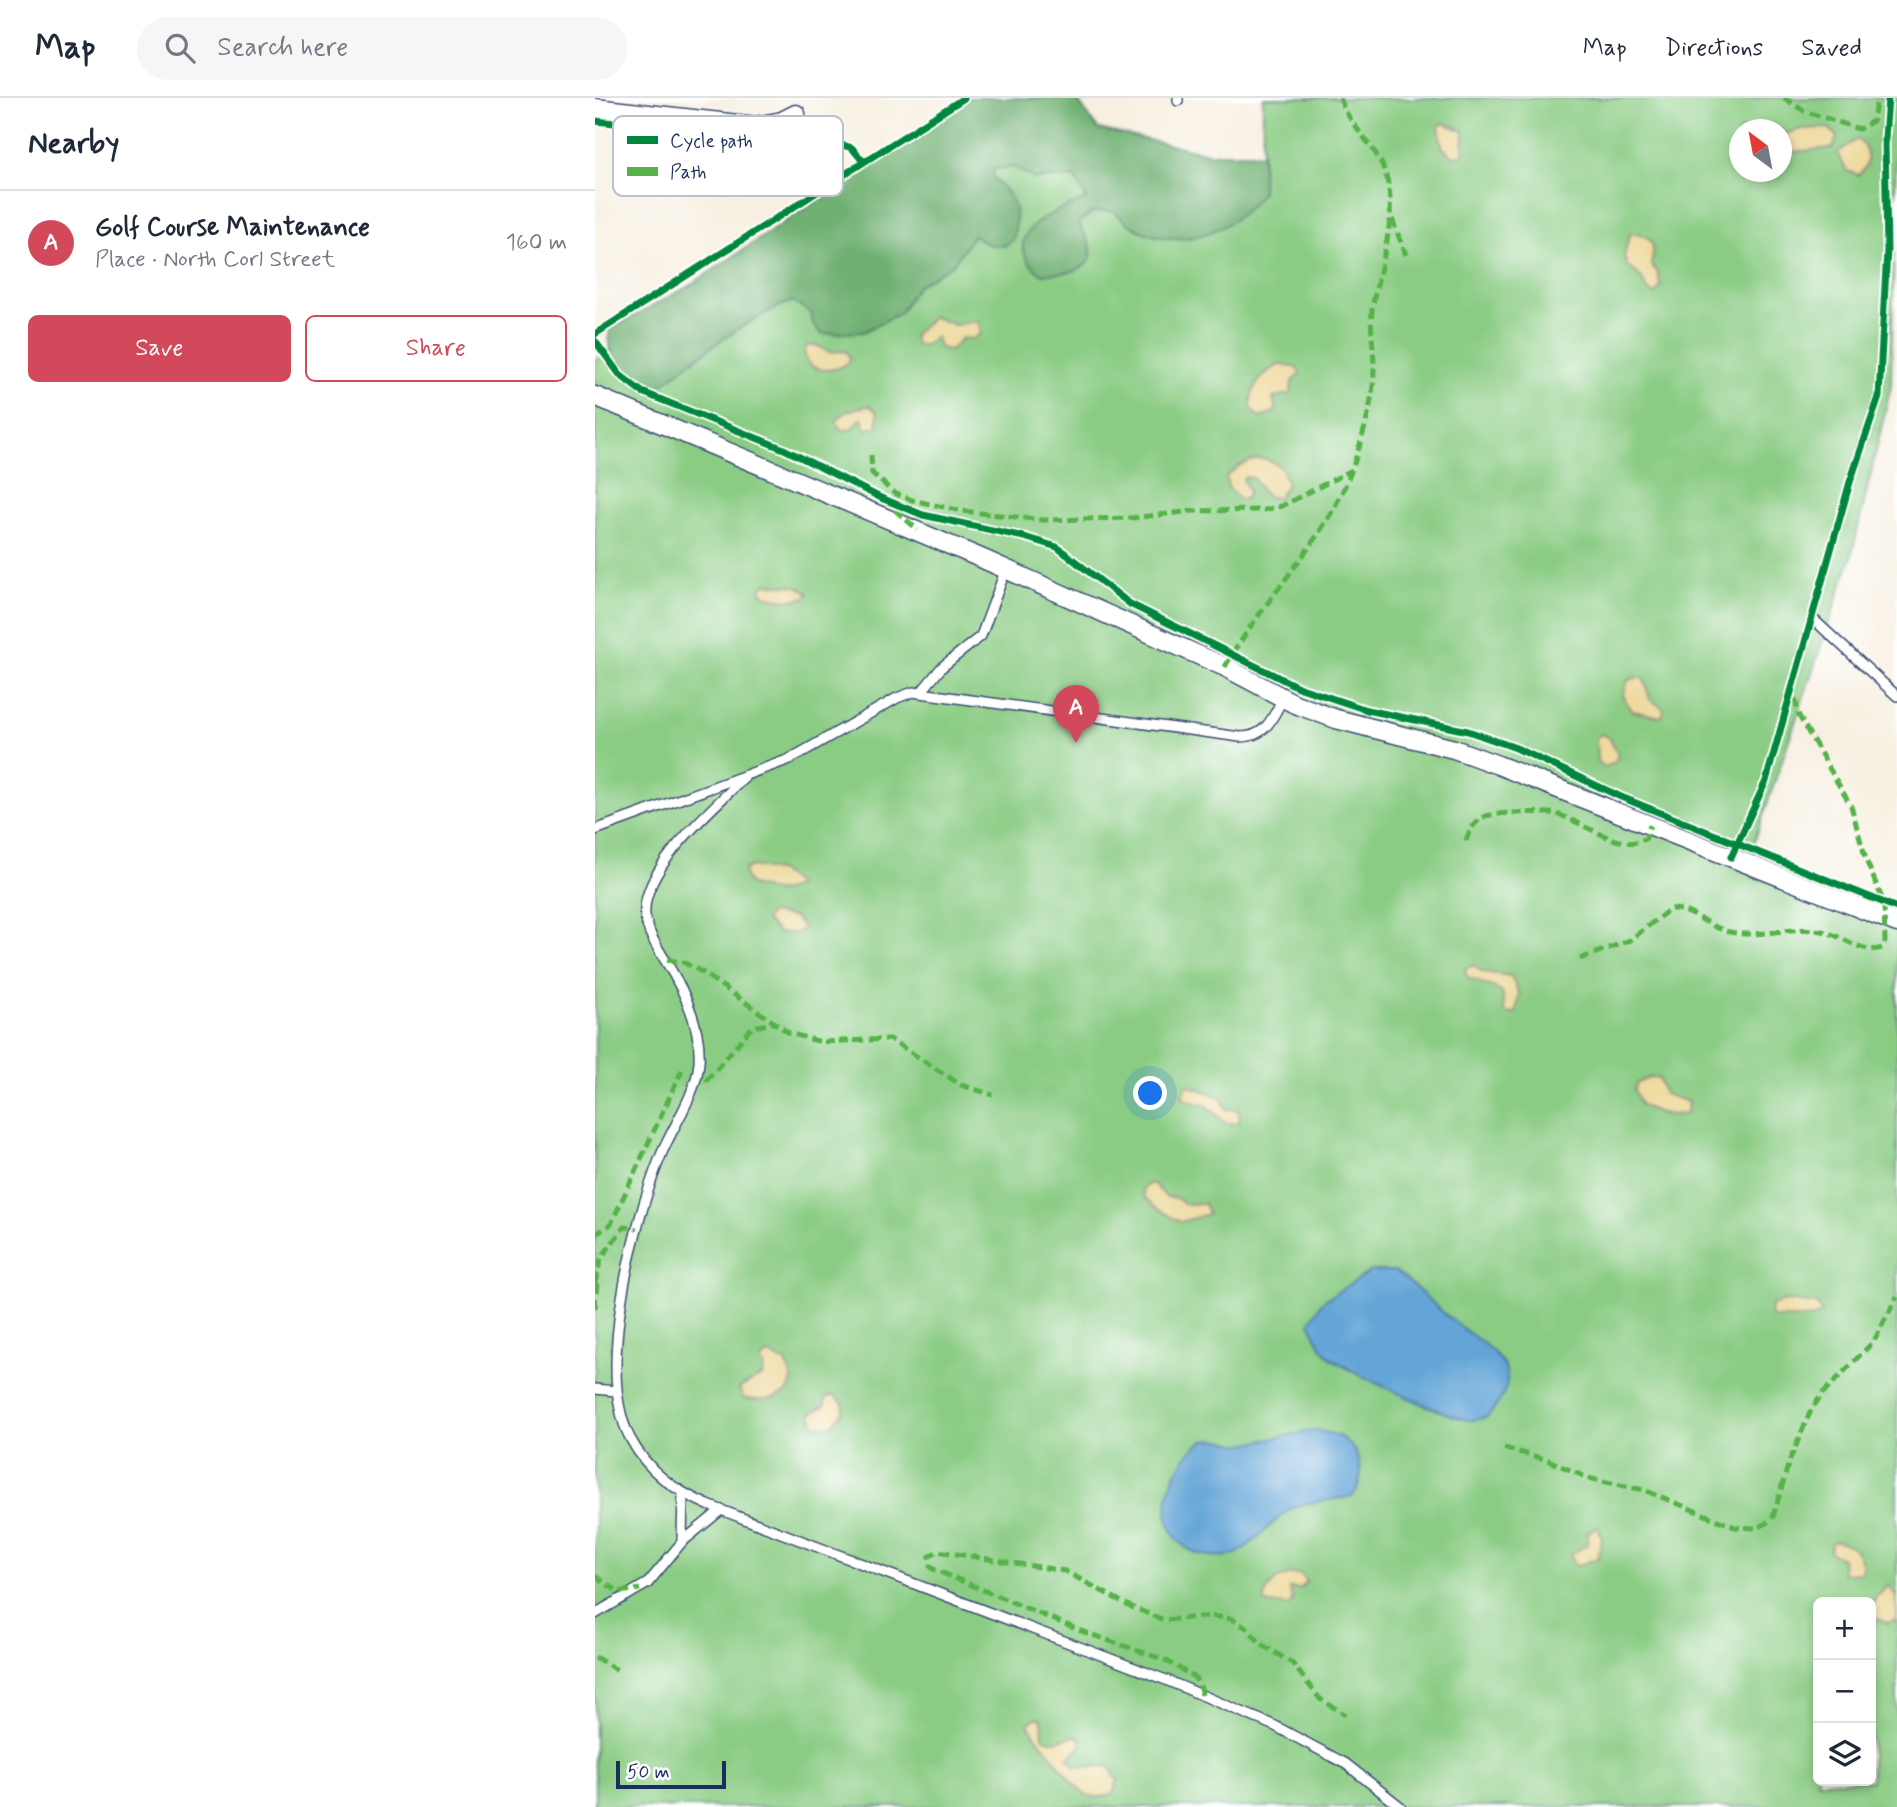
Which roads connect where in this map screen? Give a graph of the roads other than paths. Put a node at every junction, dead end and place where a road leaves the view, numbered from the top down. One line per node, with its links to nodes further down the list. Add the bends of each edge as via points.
1 (595, 108): 3 (street)
2 (796, 114): 4 (street)
3 (667, 116)
4 (792, 116)
5 (595, 396): 6 (street)
6 (1006, 569): 8 (lane, via 981,636 942,667); 10 (street, via 1225,667)
7 (1813, 619): 9 (lane)
8 (922, 691): 10 (lane, via 1240,737 1259,735); 11 (lane, via 897,698 790,759)
9 (1897, 696)
10 (1283, 698): 13 (street, via 1336,719 1418,738 1498,765)
11 (744, 778): 12 (lane); 15 (lane, via 665,859 646,899 645,918 691,1011 699,1062 637,1228 616,1351)
12 (595, 830)
13 (1897, 923)
14 (595, 1389): 15 (lane)
15 (616, 1391): 16 (lane, via 638,1451 651,1469)
16 (684, 1494): 17 (lane); 18 (lane)
17 (721, 1510): 18 (lane); 20 (lane, via 1166,1679 1275,1726 1346,1763)
18 (682, 1542): 19 (lane, via 648,1583)
19 (595, 1614)
20 (1401, 1807)

